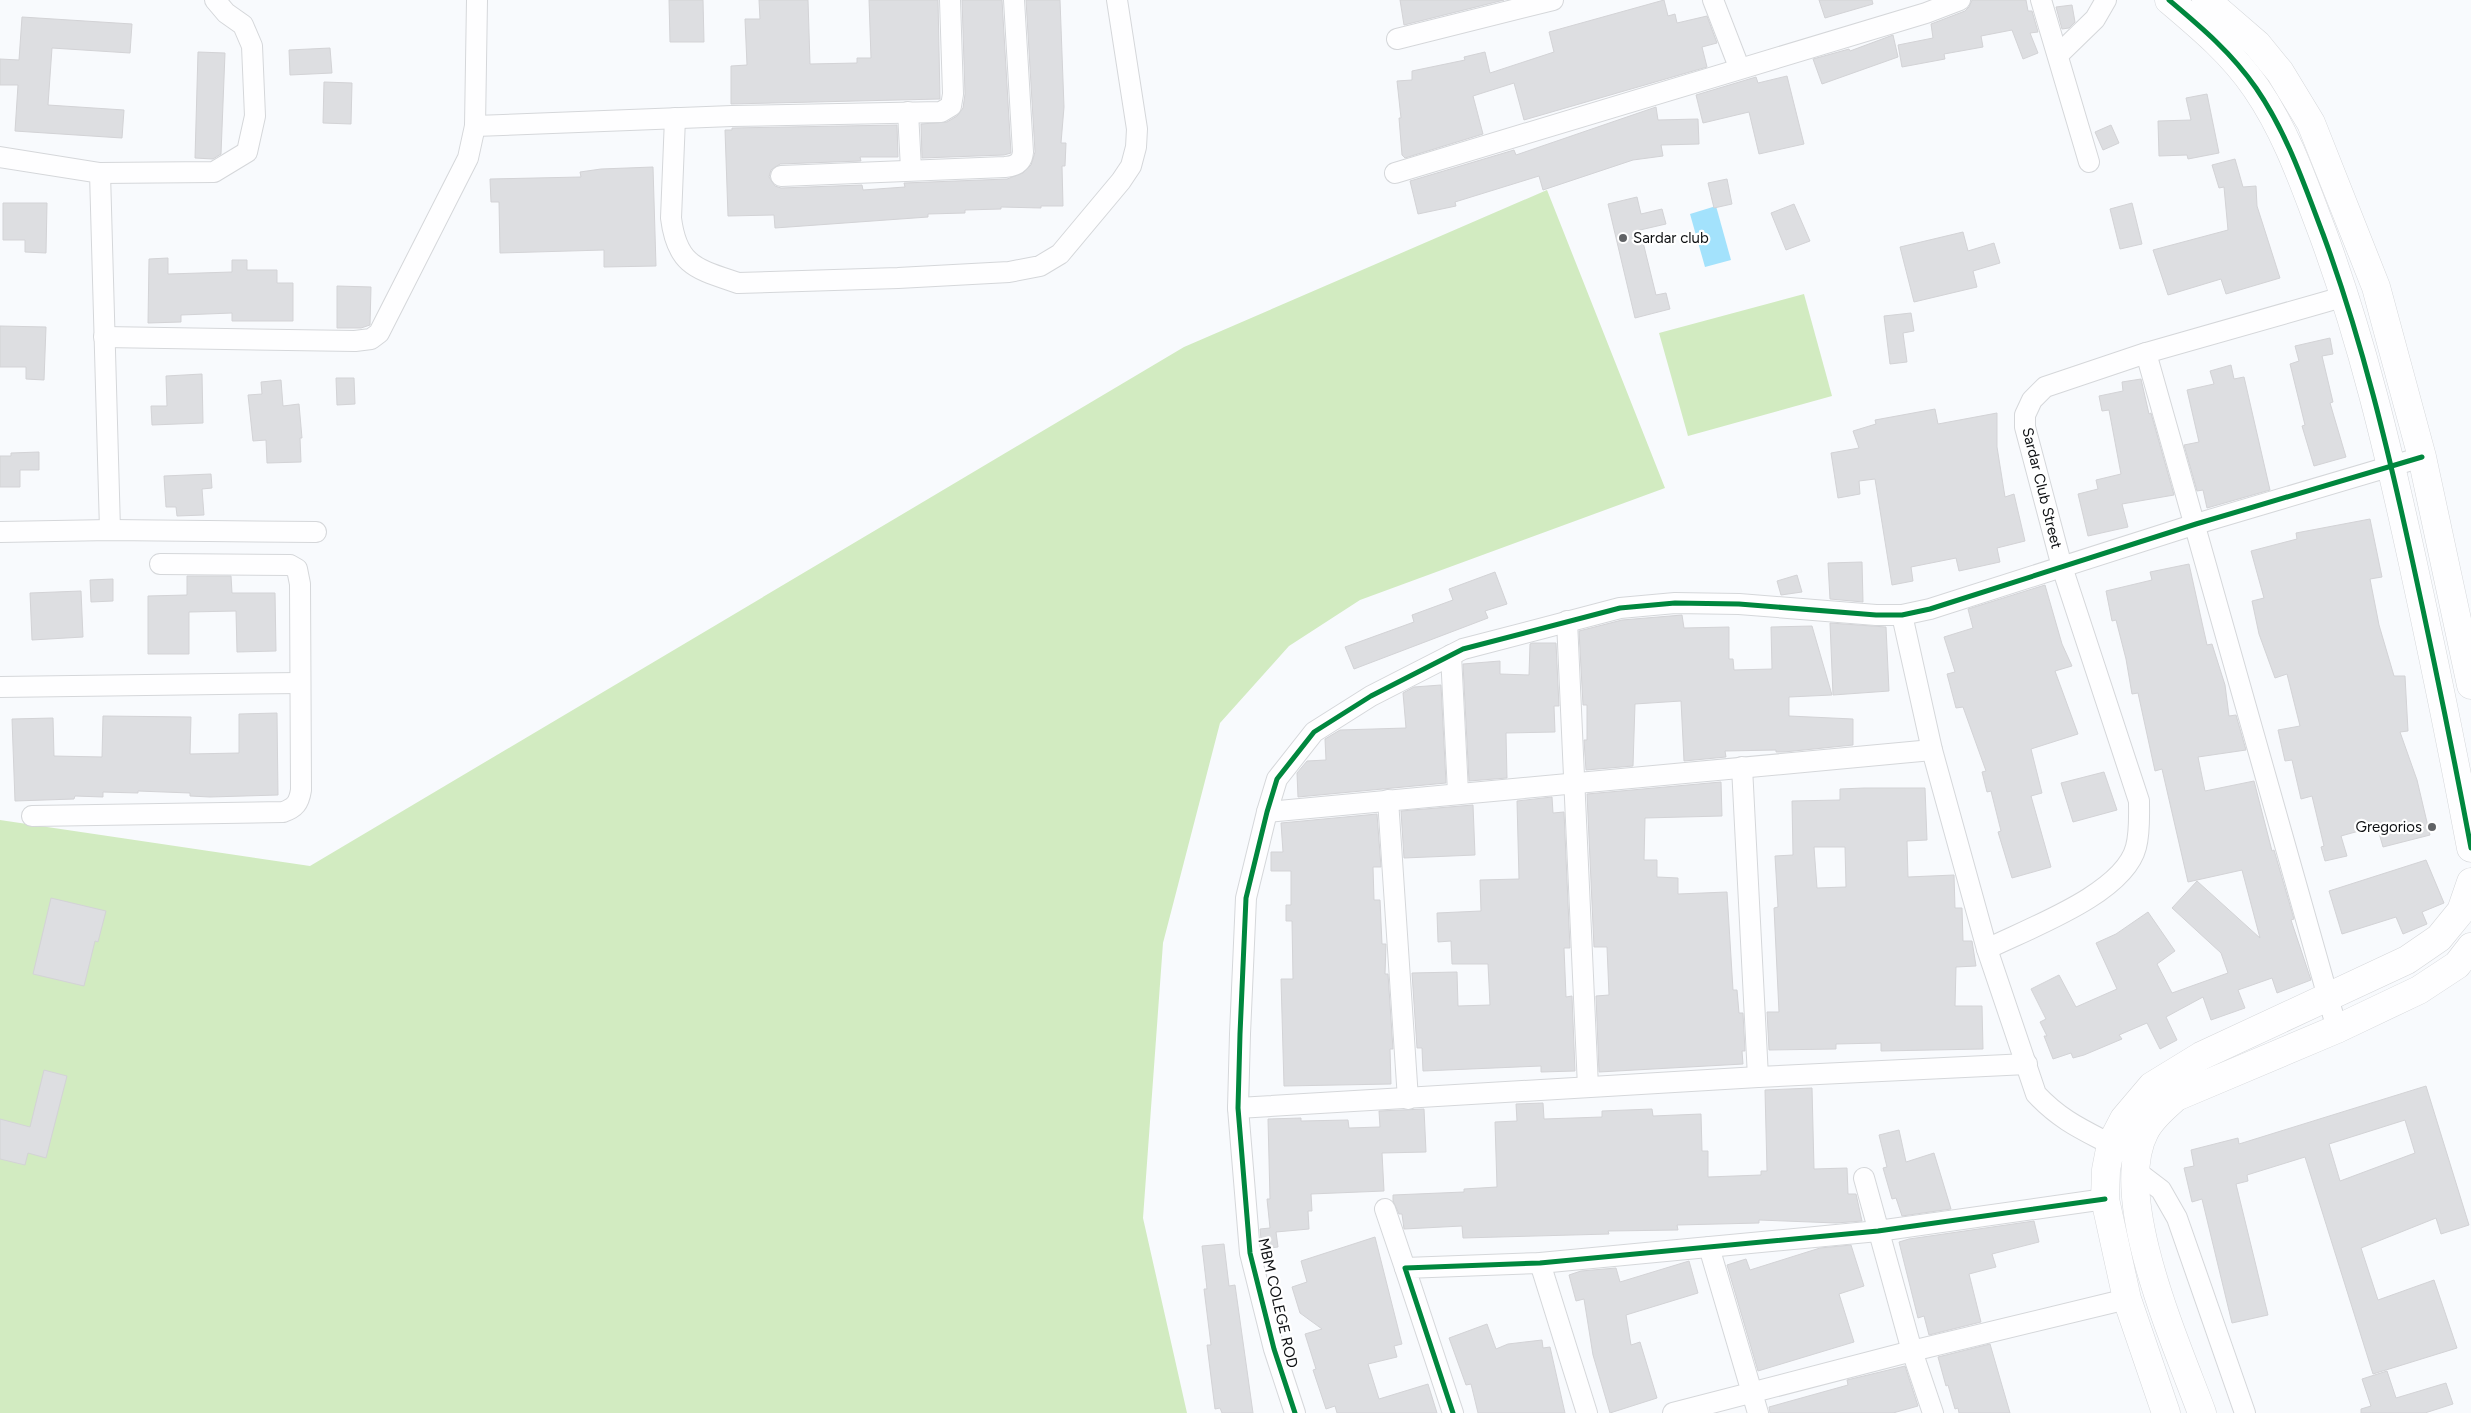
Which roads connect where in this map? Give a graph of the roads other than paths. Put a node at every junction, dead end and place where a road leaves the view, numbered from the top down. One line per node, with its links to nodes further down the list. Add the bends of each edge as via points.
1 (215, 0): 23 (street, via 243,25 252,46 255,116 247,152 214,172)
2 (477, 0): 19 (street)
3 (950, 0): 17 (street, via 951,106 941,112)
4 (1014, 0): 22 (street, via 1022,159 1010,166)
5 (1117, 0): 18 (street, via 1137,129 1131,166 1060,254 1040,266 1009,272 898,278 738,282 717,276 687,262 673,233)
6 (1553, 0): 14 (street)
7 (1713, 0): 16 (street)
8 (1960, 0): 13 (street)
9 (2041, 0): 15 (street)
10 (2106, 0): 15 (street, via 2095,19)
11 (2169, 0): 26 (street, via 2238,62 2288,140)
12 (2206, 0): 29 (street, via 2257,44 2280,72 2311,123 2376,287)
13 (1923, 6): 16 (street)
14 (1397, 39)
15 (2058, 55): 21 (street)
16 (1739, 67): 24 (street)
17 (908, 112): 18 (street); 22 (street)
18 (674, 118): 19 (street)
19 (474, 126): 27 (street, via 468,158 386,321 371,339)
20 (0, 157): 23 (street)
21 (2089, 162)
22 (911, 170): 25 (street)
23 (100, 173): 27 (street)
24 (1395, 173)
25 (781, 176)
26 (2346, 296): 28 (street); 30 (street)
27 (104, 337): 32 (street)
28 (2146, 353): 31 (street); 36 (street, Sardar Club Street, via 2045,387 2032,400 2025,415 2025,427)
29 (2422, 457): 30 (street, MBM COLEGE ROD); 41 (street)
30 (2392, 465): 31 (street, MBM COLEGE ROD); 50 (street, via 2446,712)
31 (2196, 524): 36 (street, MBM COLEGE ROD); 54 (street)
32 (110, 530): 33 (street); 34 (street)
33 (0, 532)
34 (316, 532)
35 (160, 564): 40 (street, via 290,565 297,569 300,584)
36 (2062, 567): 37 (street, MBM COLEGE ROD); 53 (street, Sardar Club Street, via 2139,800 2136,848 2122,872 2092,898)
37 (1902, 615): 38 (street, MBM COLEGE ROD, via 1675,603 1620,608); 43 (street)
38 (1567, 621): 39 (street, MBM COLEGE ROD, via 1463,649); 45 (street)
39 (1452, 655): 46 (street); 48 (street, MBM COLEGE ROD, via 1370,696 1314,732 1278,779)
40 (300, 683): 42 (street); 49 (street, via 301,790 300,800 294,808 283,812)
41 (2471, 685)
42 (0, 687)
43 (1932, 750): 44 (street); 53 (street)
44 (1742, 767): 45 (street); 57 (street)
45 (1576, 782): 46 (street); 58 (street)
46 (1458, 792): 47 (street)
47 (1388, 800): 48 (street); 59 (street)
48 (1267, 812): 60 (street, MBM COLEGE ROD, via 1246,898)
49 (32, 816)
50 (2471, 848)
51 (2471, 882): 54 (street, via 2461,911 2439,938 2407,960)
52 (2471, 947): 55 (street, via 2456,965 2419,990)
53 (1987, 949): 56 (street)
54 (2328, 998): 55 (street); 61 (street, via 2201,1056 2152,1086 2124,1119)
55 (2337, 1029): 62 (street, via 2176,1097 2160,1110 2145,1131)
56 (2027, 1064): 57 (street); 61 (street, via 2036,1094 2054,1112 2073,1126)
57 (1758, 1077): 58 (street)
58 (1588, 1087): 59 (street)
59 (1408, 1099): 60 (street)
60 (1238, 1108): 75 (street, MBM COLEGE ROD, via 1250,1253 1274,1349)
61 (2111, 1144): 62 (street); 64 (street)
62 (2136, 1164): 73 (street, via 2135,1196 2150,1270); 81 (street, via 2161,1190 2177,1218)
63 (1864, 1178): 66 (street)
64 (2105, 1199): 66 (street); 70 (street)
65 (1385, 1209): 69 (street)
66 (1878, 1231): 67 (street); 71 (street)
67 (1708, 1247): 68 (street); 72 (street)
68 (1540, 1263): 69 (street); 77 (street)
69 (1405, 1268): 76 (street)
70 (2127, 1299): 71 (street); 74 (street)
71 (1912, 1351): 72 (street); 80 (street)
72 (1751, 1393): 78 (street); 79 (street)
73 (2200, 1407): 74 (street)
74 (2162, 1412)
75 (1295, 1413)
76 (1453, 1413)
77 (1586, 1413)
78 (1673, 1413)
79 (1758, 1413)
80 (1933, 1413)
81 (2245, 1413)

